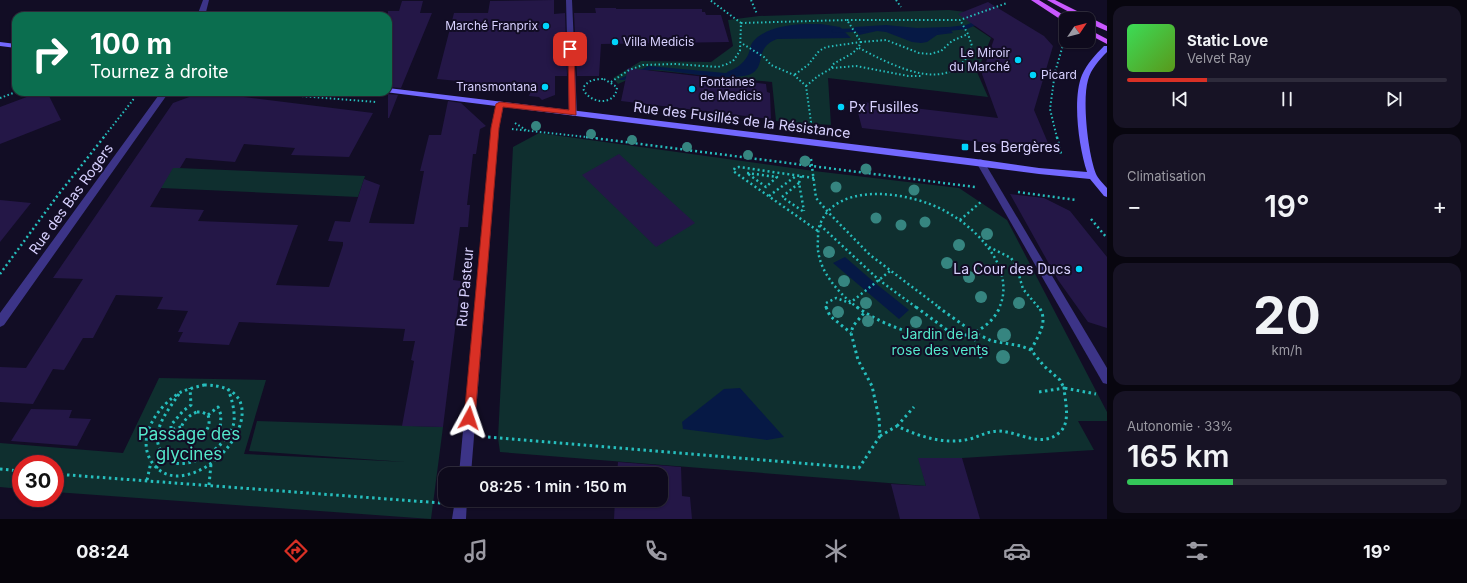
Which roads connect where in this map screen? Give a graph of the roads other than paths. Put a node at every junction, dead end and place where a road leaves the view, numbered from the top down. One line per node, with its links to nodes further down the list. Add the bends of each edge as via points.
1 (206, 0): 5 (street)
2 (569, 0): 18 (street)
3 (1034, 0): 7 (main road)
4 (1050, 0): 6 (main road)
5 (202, 12)
6 (1073, 12)
7 (1059, 15)
8 (1095, 23): 9 (main road)
9 (1107, 29)
10 (1095, 35): 11 (main road)
11 (1107, 42)
12 (0, 44): 13 (main road)
13 (12, 46)
14 (1107, 48): 20 (main road, via 1088,68 1083,81 1084,130)
15 (392, 91): 17 (main road, Rue des Fusillés de la Résistance)
16 (162, 96): 22 (street, Rue des Bas Rogers)
17 (500, 104): 18 (main road, Rue des Fusillés de la Résistance); 24 (street, Rue Pasteur, via 495,128)
18 (573, 113): 19 (main road, Rue des Fusillés de la Résistance)
19 (980, 162): 20 (main road, Rue des Fusillés de la Résistance); 23 (street)
20 (1092, 176): 21 (main road)
21 (1107, 194)
22 (0, 322)
23 (1107, 379)
24 (466, 467)
25 (460, 507): 26 (street)
26 (459, 519)

